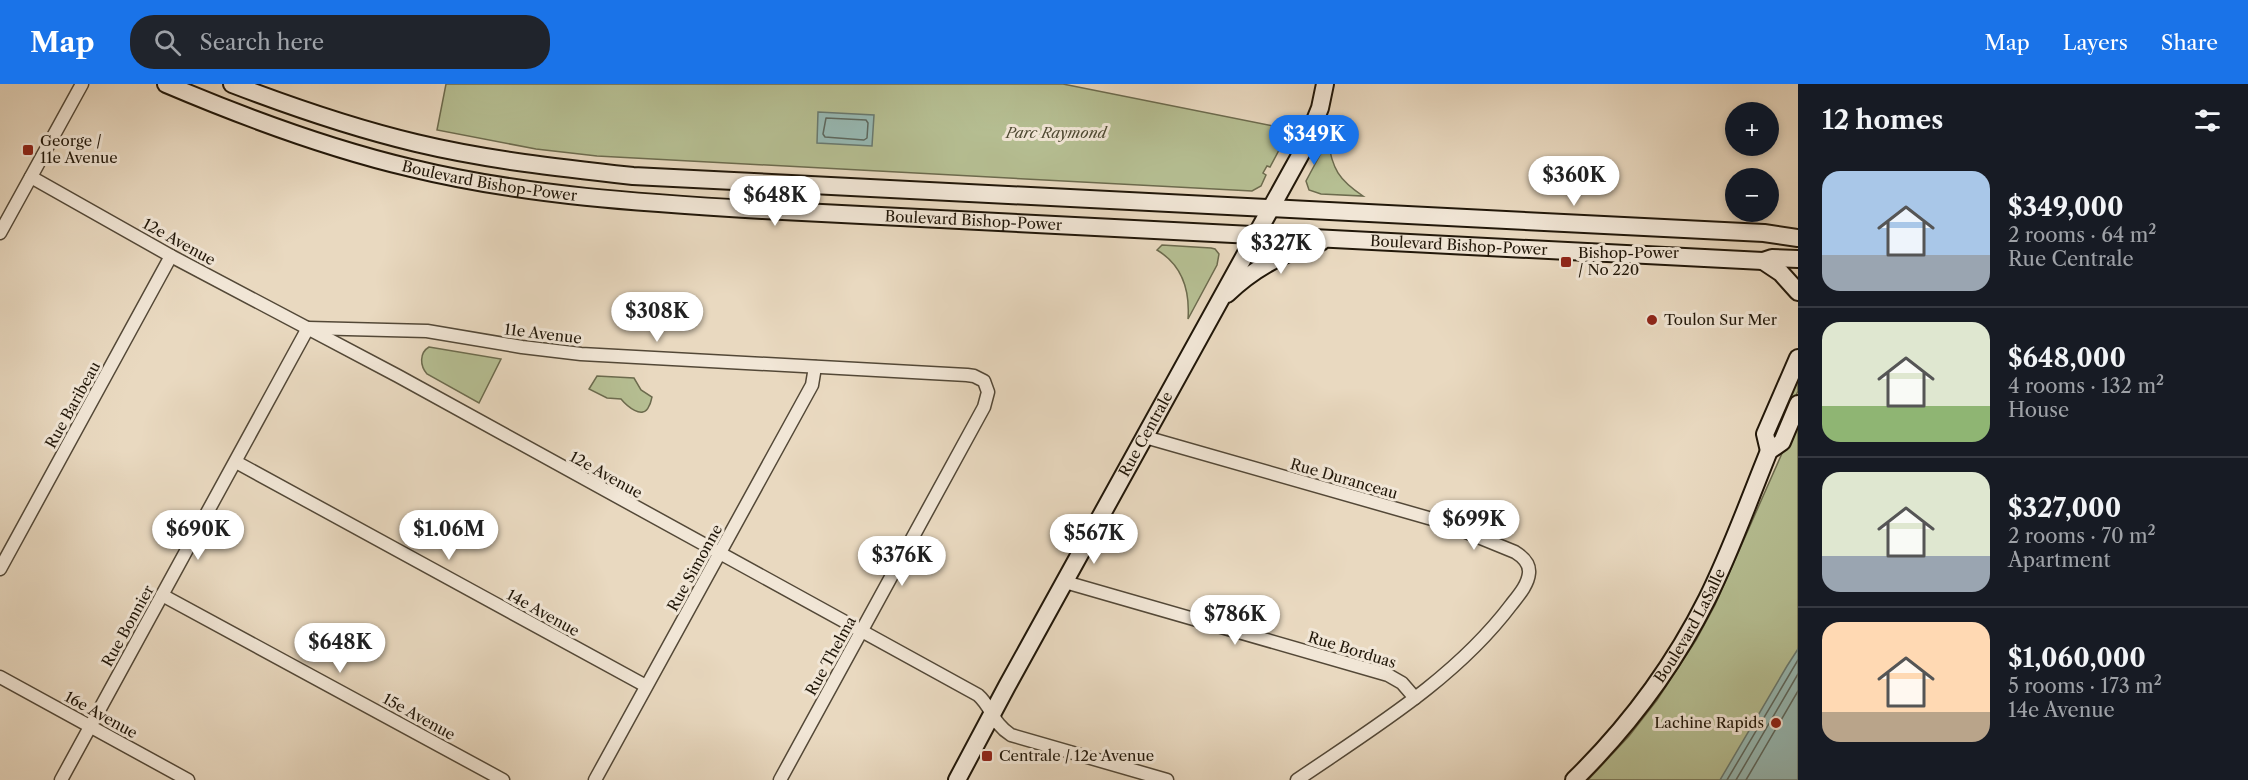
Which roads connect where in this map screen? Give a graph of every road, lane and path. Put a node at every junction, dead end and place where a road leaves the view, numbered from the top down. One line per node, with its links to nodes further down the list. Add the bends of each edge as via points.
1 (82, 84): 5 (street)
2 (166, 84): 10 (street, Boulevard Bishop-Power, via 349,152 412,169 516,188 656,204)
3 (232, 84): 6 (street, Boulevard Bishop-Power, via 335,121 416,143 584,171)
4 (1325, 84): 6 (street, Rue Centrale, via 1303,150)
5 (31, 177): 8 (street); 13 (street, 12e Avenue)
6 (1271, 208): 9 (street, Boulevard Bishop-Power); 10 (street, Rue Centrale)
7 (1798, 230): 9 (street)
8 (0, 233)
9 (1768, 233): 12 (street, Boulevard Bishop-Power)
10 (1257, 234): 11 (street, Boulevard Bishop-Power); 17 (street, Rue Centrale)
11 (1340, 238): 15 (street, Boulevard Bishop-Power); 17 (street, via 1276,258 1242,280)
12 (1798, 238)
13 (171, 256): 18 (street, 12e Avenue); 27 (street, Rue Baribeau)
14 (1798, 259): 15 (street, Boulevard Bishop-Power)
15 (1763, 261): 16 (street)
16 (1798, 292)
17 (1218, 303): 23 (street, Rue Centrale)
18 (308, 328): 20 (street, 11e Avenue, via 427,331 581,354); 25 (street, Rue Bonnier); 26 (street, 12e Avenue)
19 (1798, 358): 24 (street, Boulevard LaSalle, via 1766,434)
20 (815, 367): 21 (street, 11e Avenue, via 974,376); 26 (street, Rue Simonne, via 812,385)
21 (987, 386): 30 (street, Rue Thelma, via 984,407)
22 (1798, 404): 24 (street, Boulevard LaSalle, via 1782,442)
23 (1144, 437): 28 (street, Rue Centrale); 33 (street, Rue Duranceau, via 1439,521 1523,557 1528,565 1527,581 1508,609 1462,659)
24 (1769, 451): 44 (street, Boulevard LaSalle, via 1707,598 1681,646 1636,712)
25 (236, 462): 29 (street, Rue Bonnier); 32 (street, 14e Avenue)
26 (720, 555): 30 (street, 12e Avenue); 32 (street, Rue Simonne)
27 (0, 569)
28 (1065, 582): 33 (street, Rue Borduas, via 1388,675); 34 (street, Rue Centrale)
29 (162, 595): 35 (street, Rue Bonnier); 38 (street, 15e Avenue)
30 (861, 631): 34 (street, 12e Avenue, via 978,695); 40 (street, Rue Thelma)
31 (0, 677): 35 (street, 16e Avenue)
32 (646, 687): 39 (street, Rue Simonne)
33 (1415, 698): 43 (street, Rue Duranceau)
34 (992, 716): 41 (street, Rue Centrale); 42 (street, 12e Avenue, via 1011,735)
35 (90, 726): 36 (street, Rue Bonnier); 37 (street, 16e Avenue)
36 (61, 780)
37 (188, 780)
38 (503, 780)
39 (595, 780)
40 (780, 780)
41 (957, 780)
42 (1167, 780)
43 (1297, 780)
44 (1574, 780)

